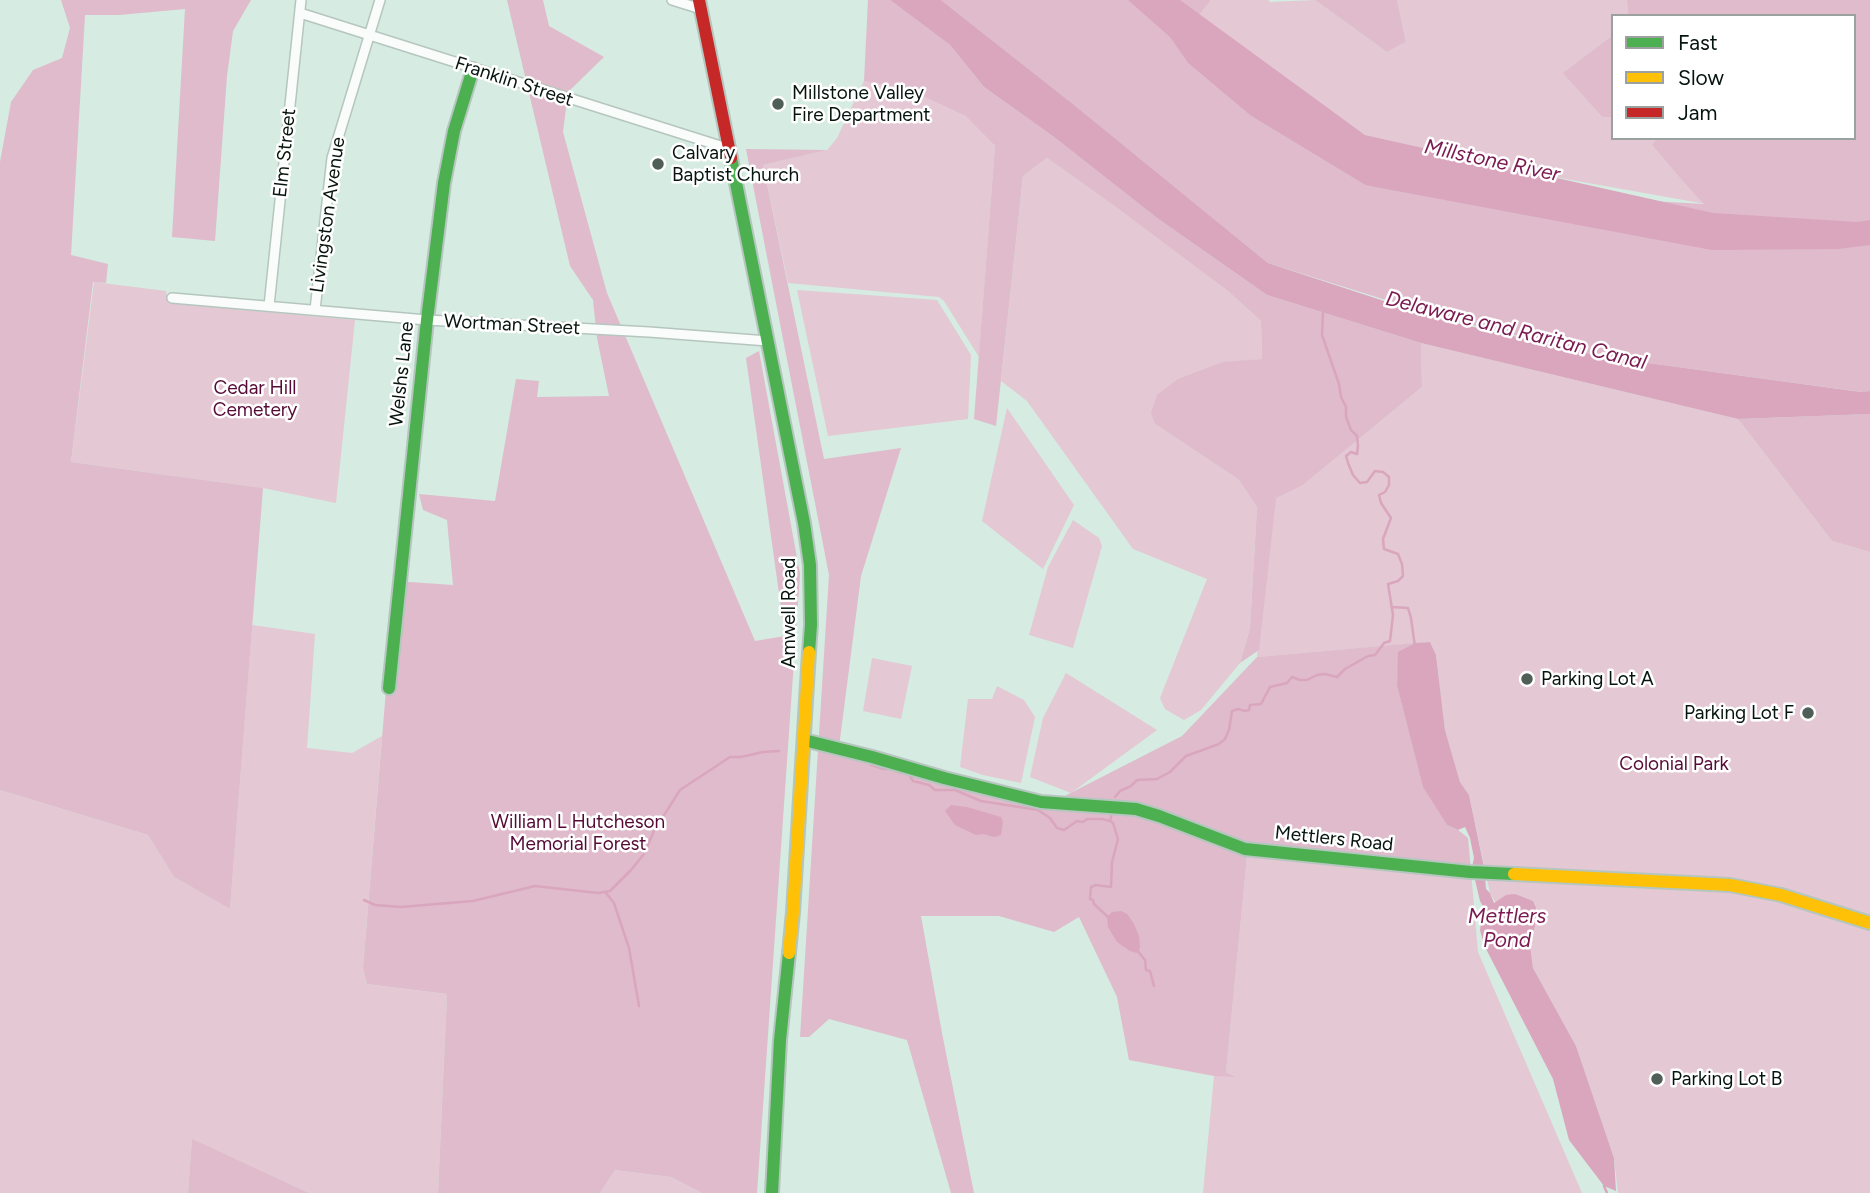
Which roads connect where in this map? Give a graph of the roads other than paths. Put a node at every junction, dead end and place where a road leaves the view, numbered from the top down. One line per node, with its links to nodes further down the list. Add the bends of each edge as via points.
1 (301, 0): 5 (street, Elm Street)
2 (380, 0): 6 (street, Livingston Avenue)
3 (672, 0): 4 (street)
4 (700, 5): 8 (street, Amwell Road)
5 (300, 13): 6 (street, Franklin Street); 10 (street, Elm Street)
6 (368, 35): 7 (street, Franklin Street); 11 (street, Livingston Avenue, via 332,158)
7 (473, 68): 8 (street, Franklin Street); 12 (street, Welshs Lane, via 448,158)
8 (730, 149): 13 (street, Amwell Road)
9 (172, 298): 10 (street, Wortman Street)
10 (269, 306): 11 (street, Wortman Street)
11 (315, 310): 12 (street, Wortman Street)
12 (427, 320): 13 (street, Wortman Street); 14 (street, Welshs Lane)
13 (768, 341): 15 (street, Amwell Road, via 810,565)
14 (389, 688)
15 (804, 740): 16 (street, Mettlers Road, via 1041,802 1136,809 1245,849 1469,872 1730,886 1781,895); 17 (street, Amwell Road)
16 (1870, 923)
17 (772, 1193)

